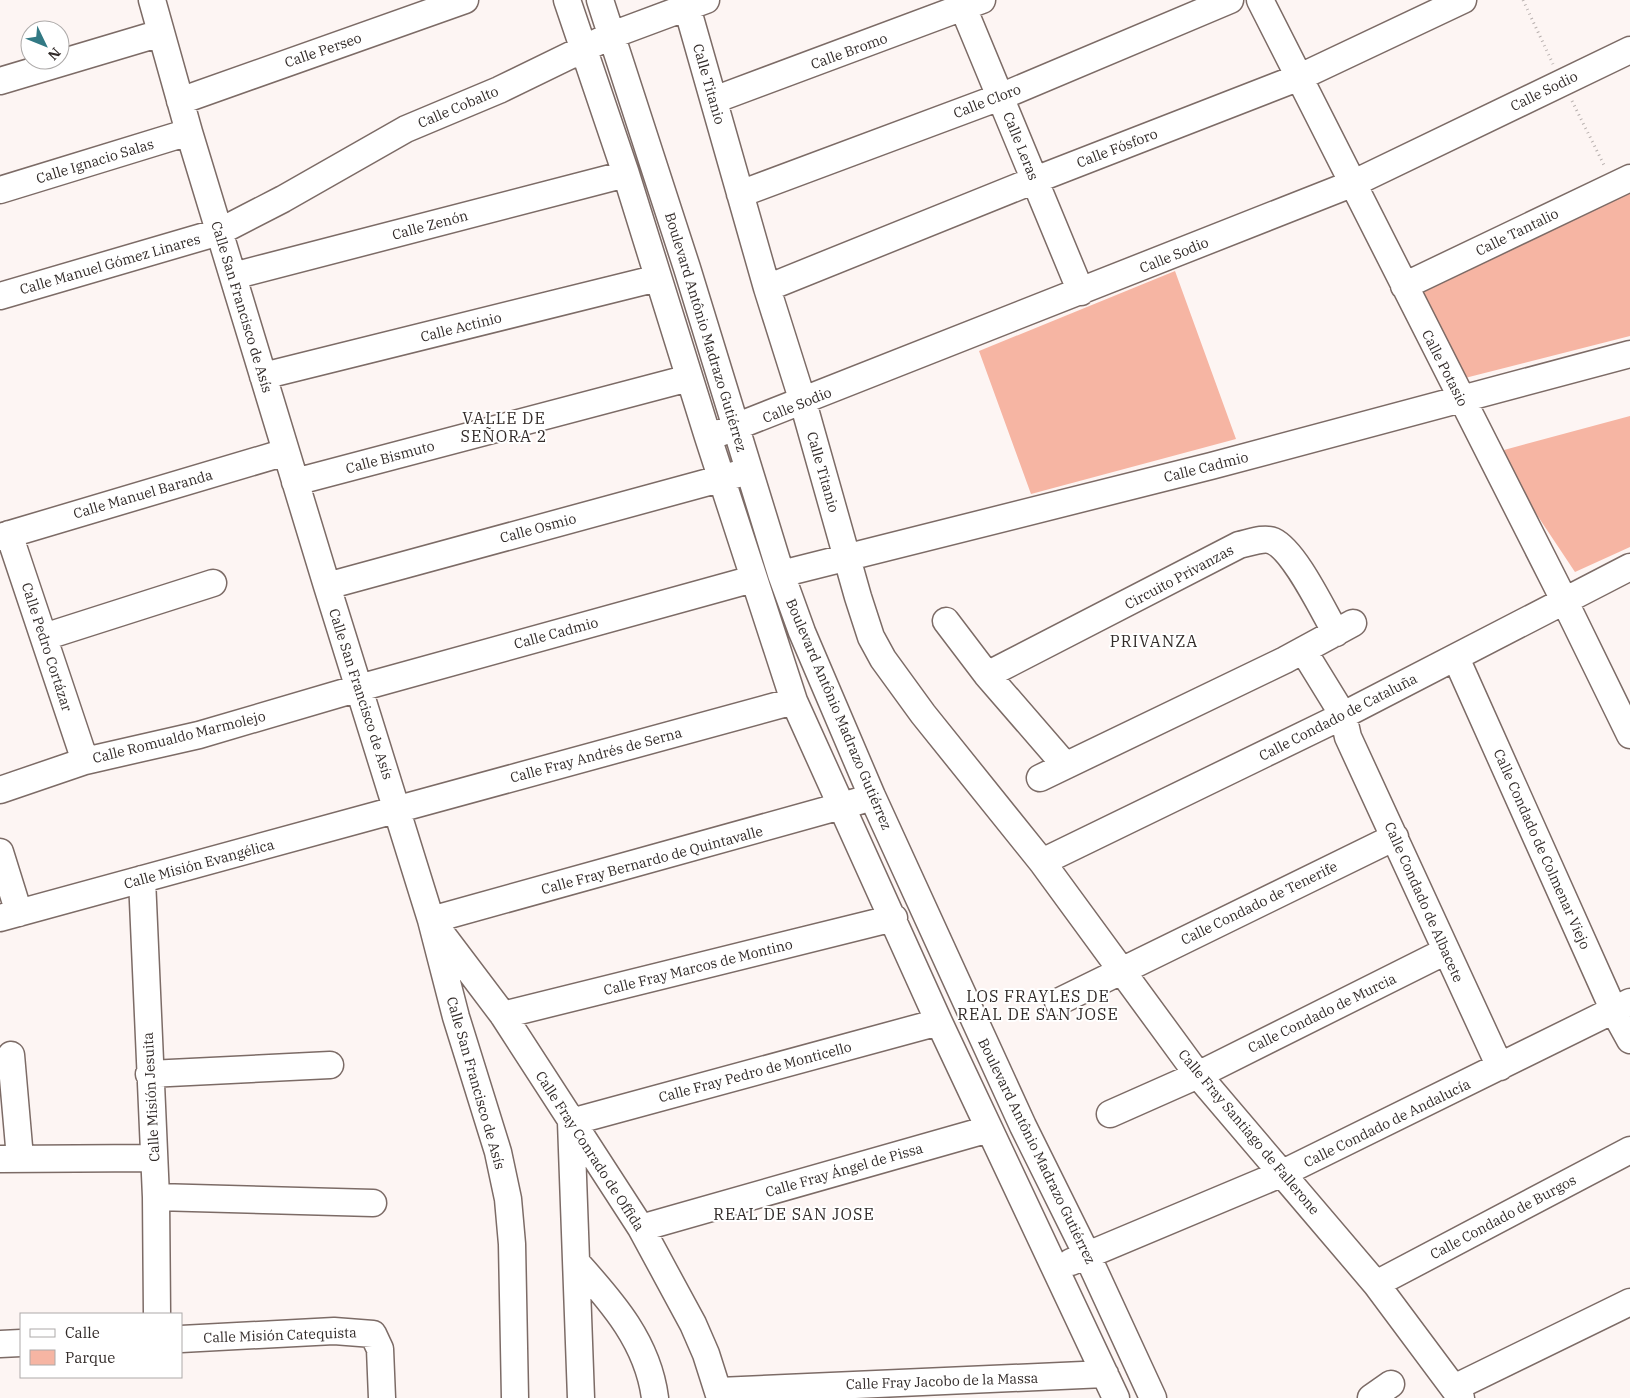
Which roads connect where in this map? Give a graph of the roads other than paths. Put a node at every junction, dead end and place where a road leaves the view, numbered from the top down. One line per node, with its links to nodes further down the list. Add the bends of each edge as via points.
1 (152, 0): 10 (street, Calle San Francisco de Asís)
2 (465, 0): 18 (street, Calle Perseo)
3 (567, 0): 12 (street, Boulevard Antônio Madrazo Gutiérrez)
4 (600, 0): 11 (street, Boulevard Antônio Madrazo Gutiérrez)
5 (1230, 0): 16 (street, Calle Cloro)
6 (1260, 0): 14 (street, Calle Potasio)
7 (1463, 0): 14 (street, Calle Fósforo)
8 (696, 3): 11 (street, Calle Cobalto); 17 (street, Calle Titanio)
9 (969, 3): 16 (street, Calle Leras); 17 (street, Calle Bromo)
10 (160, 33): 15 (street); 18 (street, Calle San Francisco de Asís)
11 (612, 35): 12 (street, Calle Cobalto); 38 (street, Boulevard Antônio Madrazo Gutiérrez)
12 (585, 50): 20 (street, Boulevard Antônio Madrazo Gutiérrez); 26 (street, Calle Cobalto, via 406,129)
13 (1630, 50): 23 (street, Calle Sodio)
14 (1300, 77): 22 (street, Calle Fósforo); 23 (street, Calle Potasio)
15 (0, 81)
16 (1000, 97): 22 (street, Calle Leras); 25 (street, Calle Cloro)
17 (714, 100): 25 (street, Calle Titanio)
18 (180, 101): 19 (street, Calle San Francisco de Asís)
19 (189, 132): 24 (street, Calle Ignacio Salas); 26 (street, Calle San Francisco de Asís)
20 (626, 174): 27 (street, Calle Zenón); 28 (street, Boulevard Antônio Madrazo Gutiérrez)
21 (1630, 178): 29 (street, Calle Tantalio)
22 (1034, 180): 30 (street, Calle Fósforo); 31 (street, Calle Leras)
23 (1354, 183): 29 (street, Calle Potasio); 31 (street, Calle Sodio)
24 (0, 190)
25 (740, 194): 30 (street, Calle Titanio)
26 (219, 232): 27 (street, Calle San Francisco de Asís); 32 (street, Calle Manuel Gómez Linares)
27 (233, 276): 34 (street, Calle San Francisco de Asís)
28 (658, 278): 34 (street, Calle Actinio); 35 (street, Boulevard Antônio Madrazo Gutiérrez)
29 (1404, 286): 36 (street, Calle Potasio)
30 (767, 288): 37 (street, Calle Titanio)
31 (1081, 292): 37 (street, Calle Sodio)
32 (0, 296)
33 (1630, 354): 36 (street, Calle Cadmio)
34 (263, 376): 40 (street, Calle San Francisco de Asís)
35 (689, 378): 39 (street, Boulevard Antônio Madrazo Gutiérrez); 43 (street, Calle Bismuto)
36 (1462, 401): 45 (street, Calle Cadmio); 51 (street, Calle Potasio)
37 (803, 402): 38 (street, Calle Sodio); 45 (street, Calle Titanio)
38 (736, 429): 39 (street, Calle Sodio); 41 (street, Boulevard Antônio Madrazo Gutiérrez)
39 (708, 437): 42 (street, Boulevard Antônio Madrazo Gutiérrez)
40 (286, 452): 43 (street, Calle San Francisco de Asís); 44 (street, Calle Manuel Baranda)
41 (750, 471): 42 (street, Calle Osmio); 47 (street, Boulevard Antônio Madrazo Gutiérrez)
42 (722, 478): 48 (street, Boulevard Antônio Madrazo Gutiérrez); 50 (street, Calle Osmio)
43 (295, 482): 50 (street, Calle San Francisco de Asís)
44 (4, 535): 53 (street, Calle Pedro Cortázar)
45 (846, 556): 47 (street, Calle Cadmio); 70 (street, Calle Titanio, via 871,637 883,659)
46 (1630, 567): 51 (street, Calle Condado de Cataluña)
47 (781, 574): 65 (street, Boulevard Antônio Madrazo Gutiérrez, via 820,676)
48 (753, 579): 57 (street, Calle Cadmio); 58 (street, Boulevard Antônio Madrazo Gutiérrez)
49 (213, 583): 53 (street)
50 (327, 586): 57 (street, Calle San Francisco de Asís)
51 (1564, 600): 55 (street, Calle Condado de Cataluña); 59 (street, Calle Potasio)
52 (946, 621): 56 (street)
53 (44, 637): 61 (street, Calle Pedro Cortázar)
54 (1294, 655): 56 (street, Circuito Privanzas, via 1344,628 1286,551 1272,540 1263,540 1240,545); 60 (street); 62 (street, Circuito Privanzas)
55 (1456, 658): 60 (street, Calle Condado de Cataluña); 78 (street, Calle Condado de Colmenar Viejo)
56 (987, 674): 62 (street)
57 (359, 688): 61 (street, Calle Romualdo Marmolejo, via 199,735); 67 (street, Calle San Francisco de Asís)
58 (794, 701): 66 (street, Boulevard Antônio Madrazo Gutiérrez); 67 (street, Calle Fray Andrés de Serna)
59 (1627, 720)
60 (1340, 724): 68 (street, Calle Condado de Albacete); 70 (street, Calle Condado de Cataluña)
61 (85, 761): 64 (street, Calle Romualdo Marmolejo)
62 (1064, 765): 63 (street, Circuito Privanzas)
63 (1040, 778)
64 (0, 790)
65 (872, 796): 66 (street, Calle Fray Bernardo de Quintavalle); 97 (street, Boulevard Antônio Madrazo Gutiérrez, via 1023,1126)
66 (842, 807): 73 (street, Boulevard Antônio Madrazo Gutiérrez); 74 (street, Calle Fray Bernardo de Quintavalle)
67 (398, 809): 71 (street, Calle Misión Evangélica); 74 (street, Calle San Francisco de Asís)
68 (1395, 837): 75 (street, Calle Condado de Albacete); 76 (street, Calle Condado de Tenerife)
69 (0, 852): 72 (street)
70 (1042, 862): 76 (street, Calle Fray Santiago de Fallerone)
71 (142, 879): 72 (street, Calle Misión Evangélica); 85 (street, Calle Misión Jesuita)
72 (10, 916)
73 (894, 918): 79 (street, Calle Fray Marcos de Montino); 80 (street, Boulevard Antônio Madrazo Gutiérrez)
74 (431, 920): 79 (street, Calle Fray Conrado de Offida); 110 (street, Calle San Francisco de Asís, via 456,1017 498,1152 508,1199 512,1244)
75 (1446, 951): 84 (street, Calle Condado de Albacete); 86 (street, Calle Condado de Murcia)
76 (1123, 970): 77 (street, Calle Condado de Tenerife); 86 (street, Calle Fray Santiago de Fallerone)
77 (1058, 1002)
78 (1622, 1007): 81 (street, Calle Condado de Colmenar Viejo); 84 (street, Calle Condado de Andalucía)
79 (503, 1015): 88 (street, Calle Fray Conrado de Offida)
80 (939, 1022): 88 (street, Calle Fray Pedro de Monticello); 89 (street, Boulevard Antônio Madrazo Gutiérrez)
81 (1630, 1040)
82 (10, 1055): 91 (street)
83 (330, 1065): 85 (street)
84 (1500, 1067): 93 (street, Calle Condado de Andalucía)
85 (149, 1074): 92 (street, Calle Misión Jesuita)
86 (1198, 1074): 87 (street, Calle Condado de Murcia); 93 (street, Calle Fray Santiago de Fallerone)
87 (1110, 1114)
88 (571, 1122): 96 (street, Calle Fray Conrado de Offida); 98 (street)
89 (990, 1129): 96 (street, Calle Fray Ángel de Pissa); 99 (street, Boulevard Antônio Madrazo Gutiérrez)
90 (1630, 1150): 100 (street, Calle Condado de Burgos)
91 (10, 1158): 92 (street)
92 (153, 1158): 94 (street, Calle Misión Jesuita)
93 (1283, 1173): 97 (street, Calle Condado de Andalucía); 100 (street, Calle Fray Santiago de Fallerone)
94 (156, 1197): 95 (street); 102 (street, Calle Misión Jesuita)
95 (372, 1202)
96 (641, 1228): 108 (street, Calle Fray Conrado de Offida, via 694,1324)
97 (1087, 1255): 99 (street, Calle Condado de Andalucía); 114 (street, Boulevard Antônio Madrazo Gutiérrez)
98 (577, 1263): 111 (street); 112 (street, via 619,1310 632,1331)
99 (1056, 1269): 106 (street, Boulevard Antônio Madrazo Gutiérrez)
100 (1376, 1284): 107 (street, Calle Fray Santiago de Fallerone)
101 (1630, 1302): 107 (street)
102 (158, 1313)
103 (182, 1339): 109 (street, Calle Misión Catequista, via 365,1331 373,1334 380,1349)
104 (20, 1343): 105 (street)
105 (0, 1344)
106 (1105, 1374): 108 (street, Calle Fray Jacobo de la Massa); 113 (street, Boulevard Antônio Madrazo Gutiérrez)
107 (1457, 1393)
108 (719, 1394)
109 (382, 1398)
110 (514, 1398)
111 (581, 1398)
112 (655, 1398)
113 (1116, 1398)
114 (1153, 1398)

